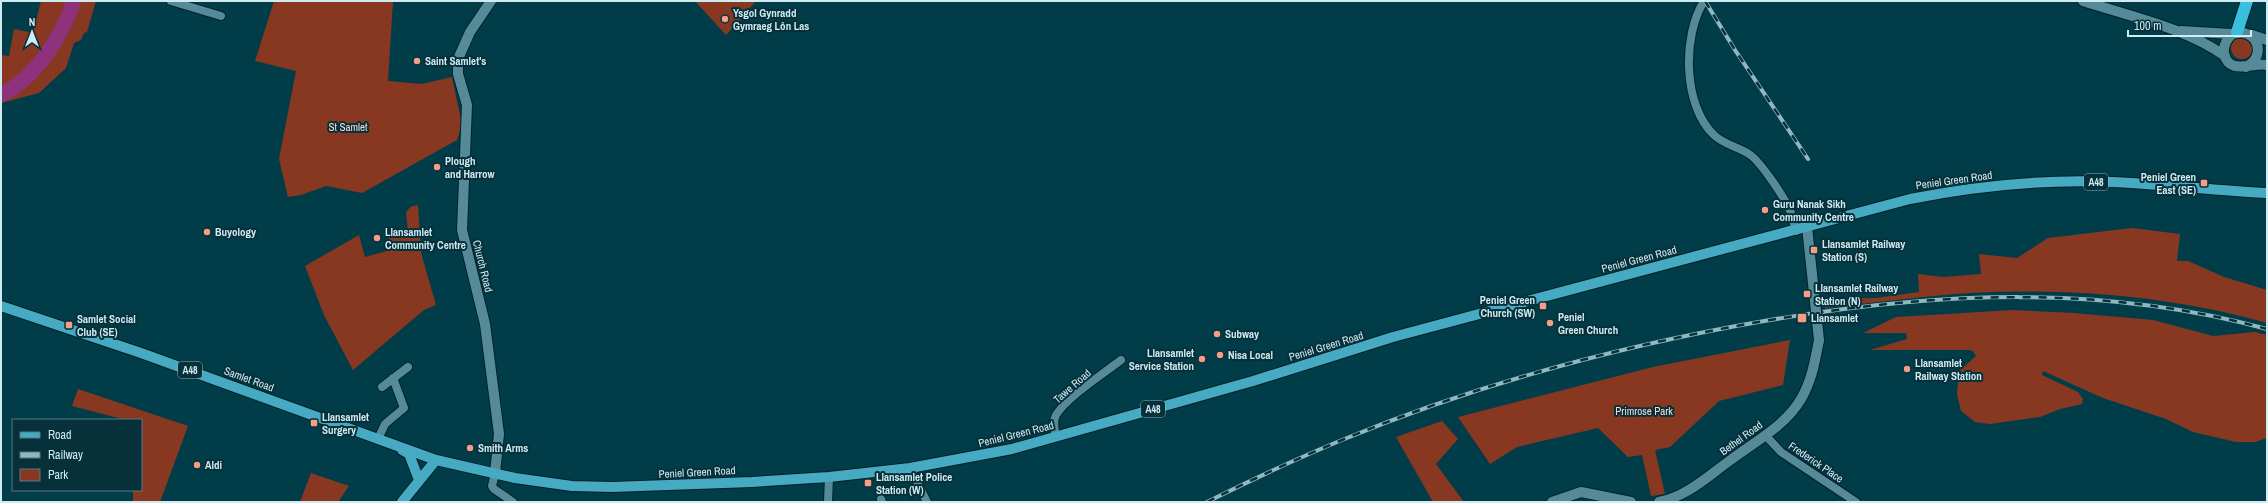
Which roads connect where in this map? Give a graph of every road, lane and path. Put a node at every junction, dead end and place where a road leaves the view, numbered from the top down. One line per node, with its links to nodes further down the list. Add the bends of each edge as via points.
1 (171, 1): 6 (street)
2 (491, 1): 30 (street, Church Road, via 470,32 458,59 458,74 467,105 462,230 485,324 499,434)
3 (1704, 1): 18 (street, via 1698,10 1693,27 1689,72 1693,98 1701,119 1715,137 1756,159 1787,205)
4 (2083, 1): 7 (street)
5 (2247, 1): 8 (highway, via 2241,23)
6 (221, 16)
7 (2171, 29): 8 (street); 11 (street)
8 (2234, 33): 9 (street); 11 (street, via 2225,44)
9 (2252, 35): 10 (street); 13 (street, via 2260,50 2256,60)
10 (2267, 40)
11 (2225, 56): 13 (street, via 2233,65)
12 (2267, 65): 13 (street)
13 (2246, 67)
14 (2219, 189): 15 (main road, Peniel Green Road / A48); 16 (main road, Peniel Green Road / A48); 17 (main road, Peniel Green Road / A48, via 2112,182 1972,188 1910,199)
15 (2267, 193)
16 (2267, 201)
17 (1808, 227): 18 (main road, Peniel Green Road / A48); 24 (street, Bethel Road, bridge, via 1819,340 1812,373 1801,400)
18 (1796, 230): 25 (main road, Peniel Green Road / A48, via 1394,337 1260,379)
19 (1, 306): 26 (main road, Samlet Road / A48)
20 (1121, 360): 25 (street, Tawe Road, via 1074,397 1056,415)
21 (408, 367): 22 (street)
22 (393, 378): 23 (street); 26 (street, via 404,408 385,424)
23 (382, 387)
24 (1766, 436): 39 (street, Bethel Road, via 1682,494); 40 (street, Frederick Place, via 1781,452)
25 (1056, 437): 29 (main road, Peniel Green Road / A48, via 984,455)
26 (378, 439): 27 (main road, Samlet Road / A48)
27 (394, 445): 28 (main road, Samlet Road / A48); 32 (main road, via 409,454)
28 (436, 460): 30 (main road, Peniel Green Road / A48); 32 (main road)
29 (910, 468): 31 (main road, Peniel Green Road / A48); 36 (street)
30 (494, 473): 31 (main road, Peniel Green Road / A48, via 539,482 612,487); 34 (street, via 492,486)
31 (829, 477): 35 (street)
32 (419, 480): 33 (main road)
33 (402, 502)
34 (513, 502)
35 (828, 502)
36 (927, 502)
37 (1552, 502): 38 (street, via 1581,492)
38 (1631, 502)
39 (1659, 502)
40 (1856, 502)

